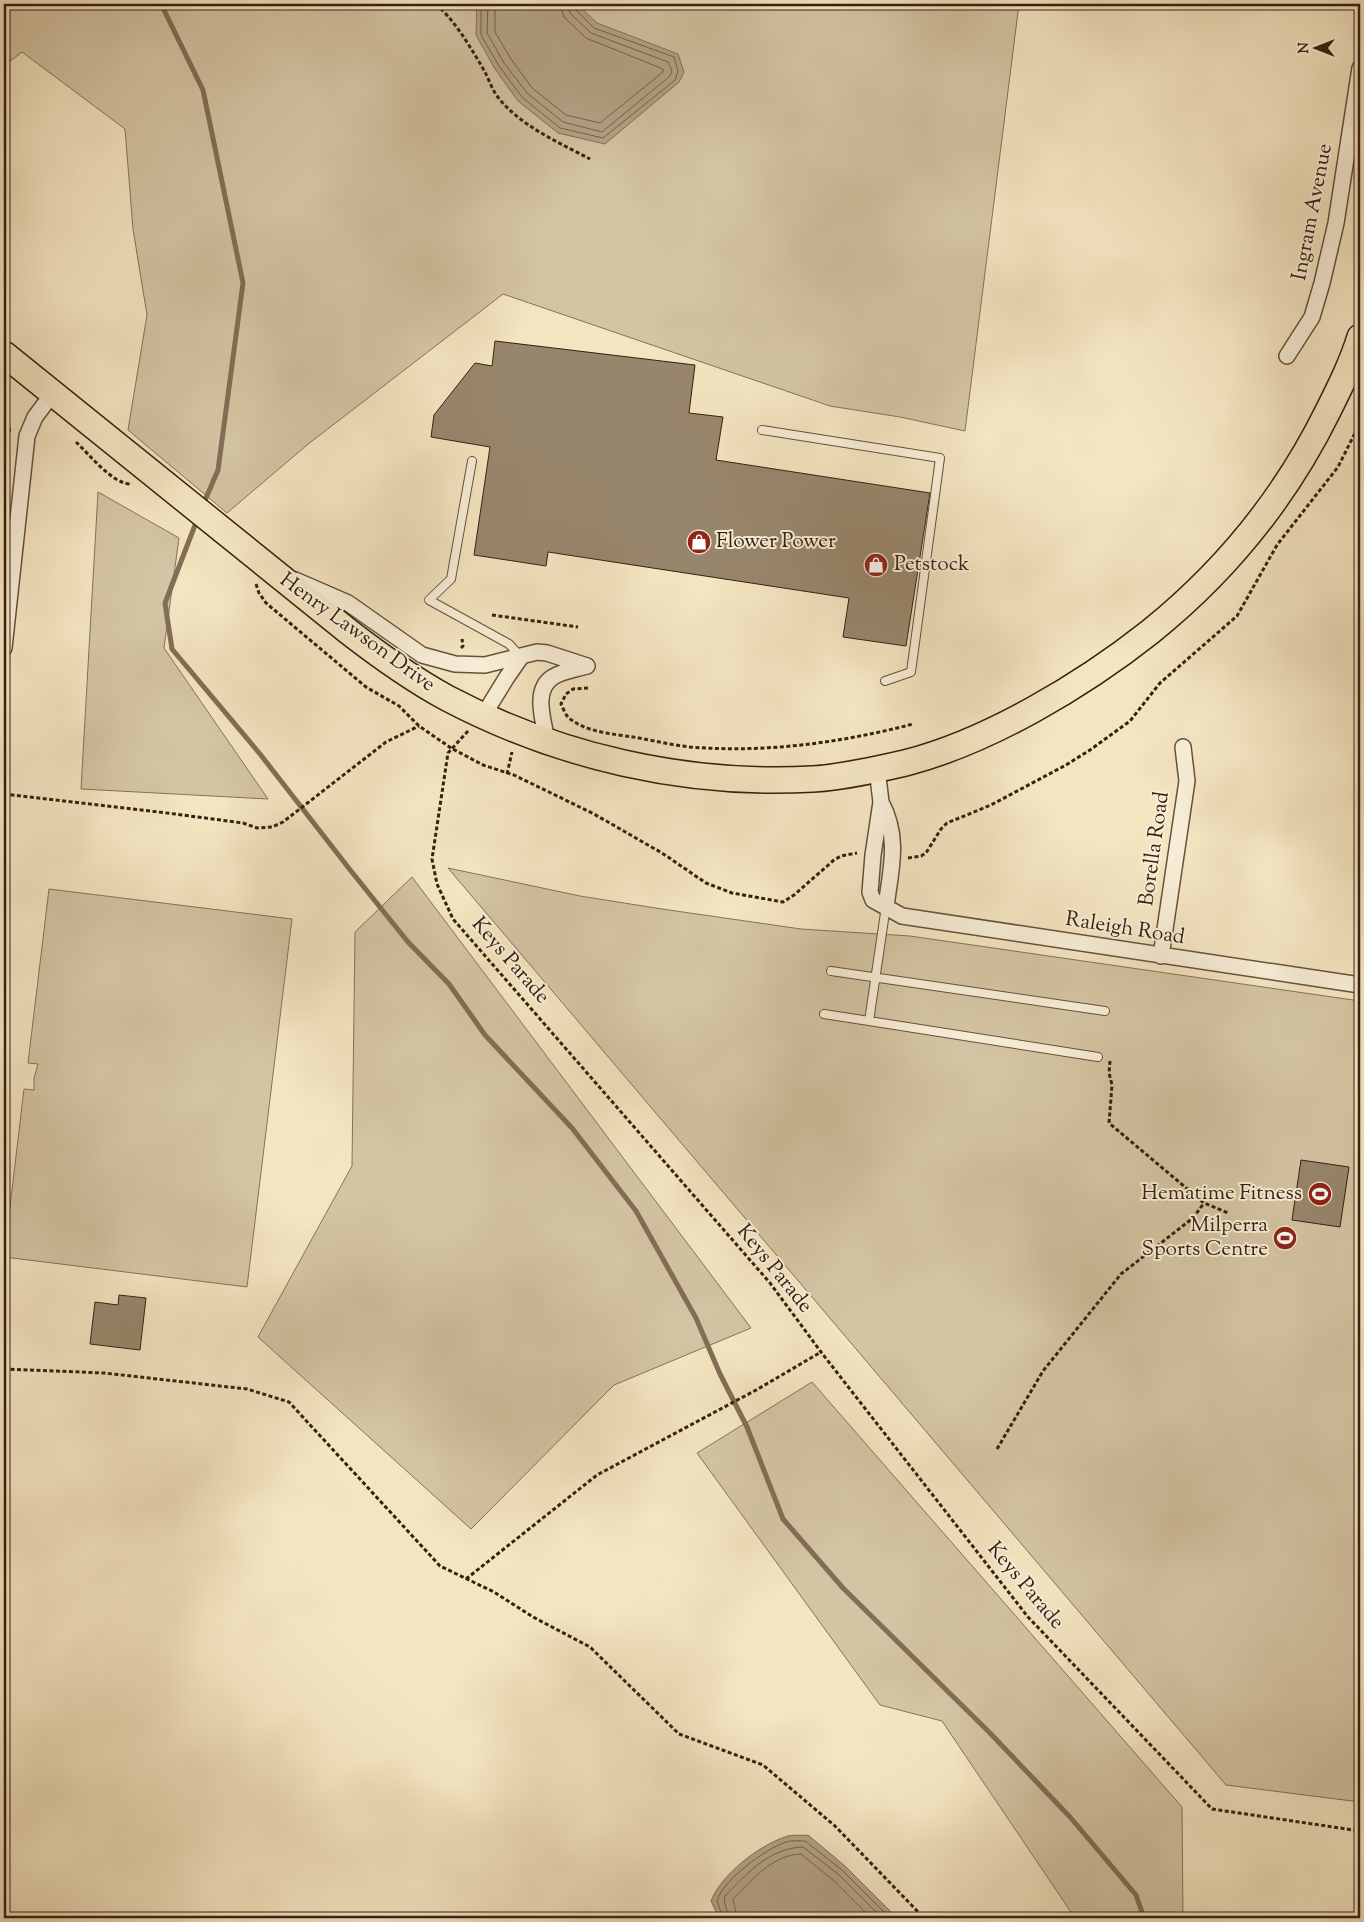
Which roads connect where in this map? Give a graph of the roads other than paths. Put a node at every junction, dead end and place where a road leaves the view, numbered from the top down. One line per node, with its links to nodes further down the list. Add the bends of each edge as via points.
1 (1360, 68): 4 (street, Ingram Avenue, via 1336,223 1322,283 1312,317)
2 (1360, 337): 15 (main road, Henry Lawson Drive, via 1316,436 1289,481 1238,548 1178,609 1115,658 1026,714 943,750)
3 (4, 354): 5 (main road, Henry Lawson Drive)
4 (1287, 356)
5 (52, 393): 8 (main road, Henry Lawson Drive, via 238,542); 9 (street, via 35,417 27,436)
6 (762, 430): 11 (lane, via 940,458 911,672)
7 (472, 461): 10 (lane, via 451,579 429,600 509,644)
8 (264, 573): 10 (street, via 348,603 422,655 455,664 485,664); 12 (main road, Henry Lawson Drive, via 389,661)
9 (4, 648)
10 (522, 657): 12 (street); 13 (street, via 537,652 547,653 587,666 559,674 544,686 541,710)
11 (886, 681)
12 (483, 716): 13 (main road, Henry Lawson Drive)
13 (547, 741): 15 (main road, Henry Lawson Drive, via 626,764 680,774 814,779)
14 (1183, 747): 17 (street, Borella Road, via 1184,803)
15 (877, 769): 16 (street, Raleigh Road, via 881,802 870,892 873,900)
16 (886, 906): 17 (street, Raleigh Road, via 896,914 910,918); 19 (lane)
17 (1161, 956): 20 (street, Raleigh Road)
18 (831, 971): 19 (lane)
19 (875, 977): 21 (lane); 23 (lane)
20 (1360, 985)
21 (1105, 1011)
22 (824, 1014): 23 (lane)
23 (869, 1021): 24 (lane)
24 (1098, 1057)

